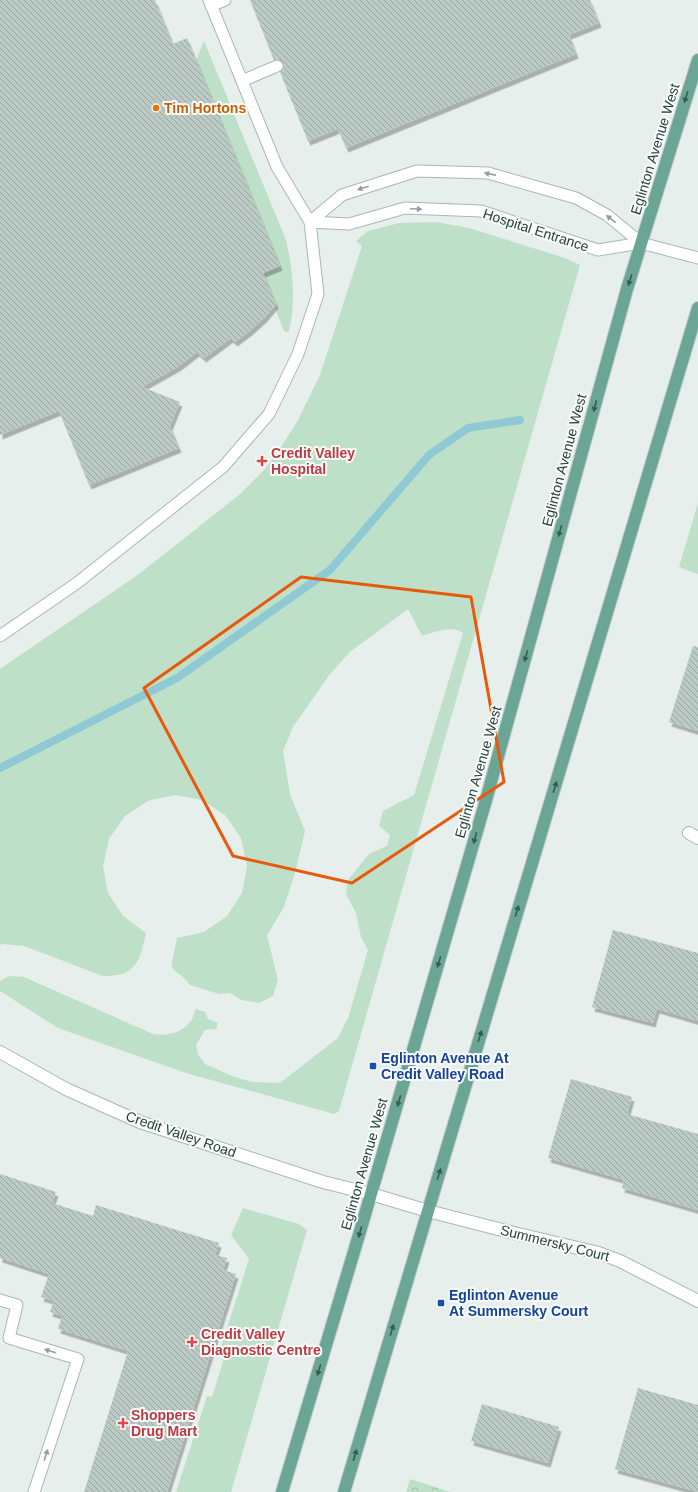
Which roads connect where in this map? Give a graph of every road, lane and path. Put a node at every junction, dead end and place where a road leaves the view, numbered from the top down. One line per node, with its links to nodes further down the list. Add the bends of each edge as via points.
1 (225, 0): 2 (lane)
2 (210, 3): 5 (lane)
3 (698, 60): 7 (main road, Eglinton Avenue West, one-way to 7)
4 (277, 66): 5 (lane)
5 (242, 81): 6 (lane, via 277,167)
6 (310, 222): 7 (lane, Hospital Entrance, one-way to 7, via 349,224 405,208 480,211 598,250); 7 (lane, one-way to 6, via 607,215 576,198 488,173 417,171 342,195); 10 (lane, via 318,294 298,354 269,414 223,467 78,583)
7 (641, 243): 8 (lane); 12 (main road, Eglinton Avenue West, one-way to 12, via 486,800)
8 (698, 258)
9 (698, 308): 13 (main road, one-way to 9)
10 (0, 636)
11 (0, 1052): 12 (street, Credit Valley Road, via 66,1089 140,1122 316,1180)
12 (371, 1194): 13 (street, Credit Valley Road); 17 (main road, Eglinton Avenue West, one-way to 17)
13 (428, 1211): 15 (street, Summersky Court, via 599,1253); 18 (main road, one-way to 13)
14 (0, 1300): 16 (lane, one-way to 14, via 78,1359 9,1338 17,1305)
15 (698, 1301)
16 (34, 1492)
17 (282, 1492)
18 (344, 1492)

